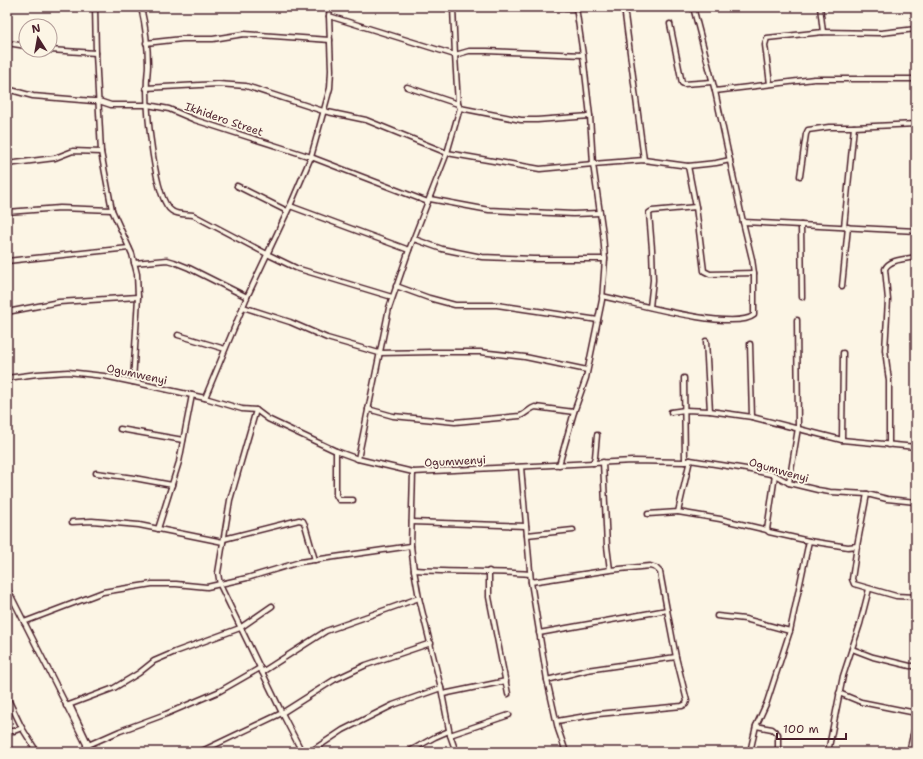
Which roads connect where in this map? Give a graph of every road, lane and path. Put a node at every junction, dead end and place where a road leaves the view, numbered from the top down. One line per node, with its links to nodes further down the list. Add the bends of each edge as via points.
1 (95, 7): 19 (street)
2 (141, 7): 16 (street)
3 (330, 7): 10 (street)
4 (453, 7): 20 (street)
5 (536, 7): 6 (street)
6 (576, 7): 21 (street)
7 (624, 7): 39 (street)
8 (693, 7): 23 (street)
9 (820, 7): 13 (street)
10 (329, 16): 14 (street); 20 (street)
11 (670, 24): 23 (street, via 682,83)
12 (916, 29): 13 (street, via 882,33)
13 (823, 32): 24 (street, via 766,38)
14 (330, 40): 16 (street, via 244,34 213,39); 32 (street, via 330,88)
15 (7, 43): 17 (street)
16 (146, 43): 26 (street)
17 (18, 45)
18 (58, 51): 19 (street)
19 (96, 53): 29 (street)
20 (455, 55): 21 (street, via 469,51); 31 (street)
21 (583, 55): 33 (street)
22 (916, 79): 24 (street, via 814,79)
23 (712, 82): 28 (street)
24 (770, 84): 28 (street)
25 (407, 87): 31 (street)
26 (146, 88): 30 (street); 32 (street, via 218,84 246,86)
27 (7, 89): 29 (street, Ikhidero Street, via 33,96)
28 (715, 91): 40 (street)
29 (99, 101): 30 (street, Ikhidero Street, via 111,105); 36 (street)
30 (148, 105): 38 (street, Ikhidero Street, via 169,109 195,120); 60 (street, via 151,142 161,193 169,209 179,214 193,214)
31 (459, 106): 33 (street, via 521,120); 37 (street)
32 (323, 111): 37 (street, via 366,120); 38 (street)
33 (590, 116): 42 (street)
34 (916, 124): 35 (street)
35 (854, 127): 44 (street, via 808,130); 55 (street)
36 (101, 152): 41 (street, via 72,151 55,158); 49 (street)
37 (447, 153): 42 (street, via 540,169); 46 (street)
38 (311, 157): 46 (street, Ikhidero Street); 47 (street)
39 (644, 160): 42 (street); 43 (street)
40 (730, 160): 43 (street); 53 (street)
41 (7, 164)
42 (593, 164): 52 (street)
43 (688, 166): 48 (street)
44 (800, 176)
45 (237, 186): 50 (street)
46 (429, 201): 52 (street, Ikhidero Street, via 489,210); 57 (street)
47 (290, 206): 50 (street); 59 (street)
48 (696, 207): 65 (street, via 704,271 710,274); 74 (street, via 649,213 653,280)
49 (112, 210): 51 (street, via 60,208); 58 (street)
50 (287, 211): 60 (street)
51 (7, 212)
52 (600, 213): 62 (street)
53 (743, 222): 54 (street); 65 (street)
54 (801, 225): 55 (street); 72 (street)
55 (846, 227): 56 (street); 67 (street)
56 (916, 231)
57 (414, 239): 59 (street); 62 (street, via 442,249 482,258)
58 (130, 248): 63 (street); 64 (street)
59 (409, 250): 66 (street)
60 (267, 254): 70 (street); 71 (street, via 296,268)
61 (916, 257): 102 (street, via 892,262 885,268 888,300 885,350 889,381)
62 (605, 259): 68 (street)
63 (7, 261)
64 (134, 263): 69 (street); 70 (street, via 167,260 174,262)
65 (754, 273): 74 (street, via 755,312 751,317 738,320 696,317)
66 (396, 286): 71 (street); 76 (street, via 455,305 497,305)
67 (842, 286)
68 (602, 296): 74 (street); 76 (street)
69 (138, 297): 75 (street, via 59,302); 87 (street)
70 (247, 297): 73 (street)
71 (392, 297): 82 (street)
72 (802, 297)
73 (243, 306): 81 (street); 82 (street, via 327,338)
74 (650, 307)
75 (7, 312)
76 (598, 320): 84 (street)
77 (797, 320): 97 (street)
78 (178, 335): 81 (street)
79 (706, 341): 93 (street)
80 (750, 344): 96 (street)
81 (226, 350): 89 (street)
82 (380, 353): 84 (street, via 480,352 525,357); 90 (street)
83 (843, 353): 101 (street)
84 (588, 370): 94 (street)
85 (7, 378): 87 (street, Ogumwenyi, via 68,372)
86 (684, 378): 92 (street)
87 (133, 382): 88 (street, Ogumwenyi)
88 (192, 395): 89 (street, Ogumwenyi); 100 (street)
89 (205, 398): 91 (street, Ogumwenyi, via 242,409)
90 (368, 409): 94 (street, via 393,416 454,422 520,416 535,407); 105 (street)
91 (256, 410): 104 (street, Ogumwenyi, via 268,419); 129 (street, via 230,500)
92 (685, 410): 93 (street); 95 (street); 108 (street)
93 (710, 411): 96 (street)
94 (574, 412): 110 (street)
95 (671, 412)
96 (752, 417): 97 (street)
97 (798, 428): 101 (street); 115 (street)
98 (120, 429): 100 (street)
99 (597, 435): 109 (street)
100 (183, 440): 116 (street)
101 (842, 440): 102 (street)
102 (889, 445): 103 (street)
103 (916, 447)
104 (336, 451): 105 (street, Ogumwenyi); 118 (street, via 336,495 339,500)
105 (358, 459): 112 (street, Ogumwenyi)
106 (690, 460): 108 (street, Ogumwenyi); 114 (street, Ogumwenyi); 120 (street)
107 (603, 462): 108 (street, Ogumwenyi); 109 (street, Ogumwenyi); 135 (street)
108 (685, 462)
109 (593, 463): 110 (street, Ogumwenyi)
110 (559, 465): 111 (street, Ogumwenyi)
111 (521, 467): 112 (street, Ogumwenyi); 124 (street)
112 (413, 472): 123 (street)
113 (96, 473): 116 (street)
114 (775, 475): 115 (street, Ogumwenyi); 127 (street)
115 (789, 483): 117 (street, Ogumwenyi, via 830,492)
116 (172, 485): 125 (street)
117 (867, 494): 119 (street, Ogumwenyi); 132 (street)
118 (353, 500)
119 (916, 502)
120 (678, 512): 121 (street); 127 (street)
121 (648, 514)
122 (72, 522): 125 (street, via 92,521)
123 (412, 522): 124 (street); 131 (street)
124 (526, 526): 128 (street)
125 (158, 529): 129 (street)
126 (573, 530): 128 (street)
127 (767, 530): 130 (street)
128 (526, 535): 137 (street)
129 (224, 541): 133 (street, via 299,520 305,525); 139 (street, via 218,573)
130 (809, 541): 132 (street); 149 (street)
131 (411, 546): 133 (street); 134 (street)
132 (857, 546): 141 (street, via 852,579 854,584)
133 (316, 560): 139 (street, via 288,565)
134 (414, 570): 136 (street); 142 (street)
135 (610, 570): 138 (street); 145 (street, via 650,566 656,568 660,572)
136 (489, 571): 137 (street); 158 (street, via 489,597)
137 (530, 574): 138 (street)
138 (531, 582): 150 (street)
139 (220, 585): 147 (street, via 207,587 152,584 103,592); 148 (street)
140 (7, 588): 147 (street)
141 (869, 589): 143 (street); 152 (street)
142 (419, 598): 151 (street); 156 (street, via 326,631)
143 (916, 598)
144 (272, 606): 148 (street)
145 (667, 610): 150 (street); 153 (street)
146 (717, 616): 149 (street, via 745,618)
147 (24, 622): 164 (street)
148 (240, 628): 155 (street); 164 (street, via 154,661 114,688)
149 (790, 631): 170 (street, via 767,702)
150 (539, 634): 157 (street)
151 (431, 643): 159 (street); 165 (street, via 366,665 334,680)
152 (852, 649): 154 (street, via 873,657); 160 (street)
153 (676, 657): 157 (street, via 587,670); 168 (street, via 686,704)
154 (916, 666)
155 (260, 668): 156 (street); 175 (street, via 220,691)
156 (262, 672): 165 (street)
157 (547, 680): 168 (street)
158 (506, 681): 161 (street); 162 (street)
159 (441, 688): 161 (street); 180 (street, via 393,704 343,730)
160 (839, 693): 166 (street, via 861,702); 186 (street)
161 (442, 694): 173 (street)
162 (508, 694)
163 (7, 697): 171 (street)
164 (68, 706): 175 (street)
165 (282, 713): 178 (street); 179 (street)
166 (916, 713)
167 (509, 715): 173 (street)
168 (557, 721): 183 (street)
169 (916, 724): 174 (street)
170 (756, 726): 184 (street); 185 (street, via 772,728 778,734)
171 (22, 728): 172 (street); 176 (street)
172 (7, 731)
173 (450, 733): 181 (street, via 435,737); 182 (street)
174 (915, 736): 187 (street)
175 (88, 746): 177 (street)
176 (37, 752)
177 (90, 752)
178 (200, 752)
179 (302, 752)
180 (310, 752)
181 (408, 752)
182 (456, 752)
183 (566, 752)
184 (750, 752)
185 (778, 752)
186 (828, 752)
187 (909, 752)

